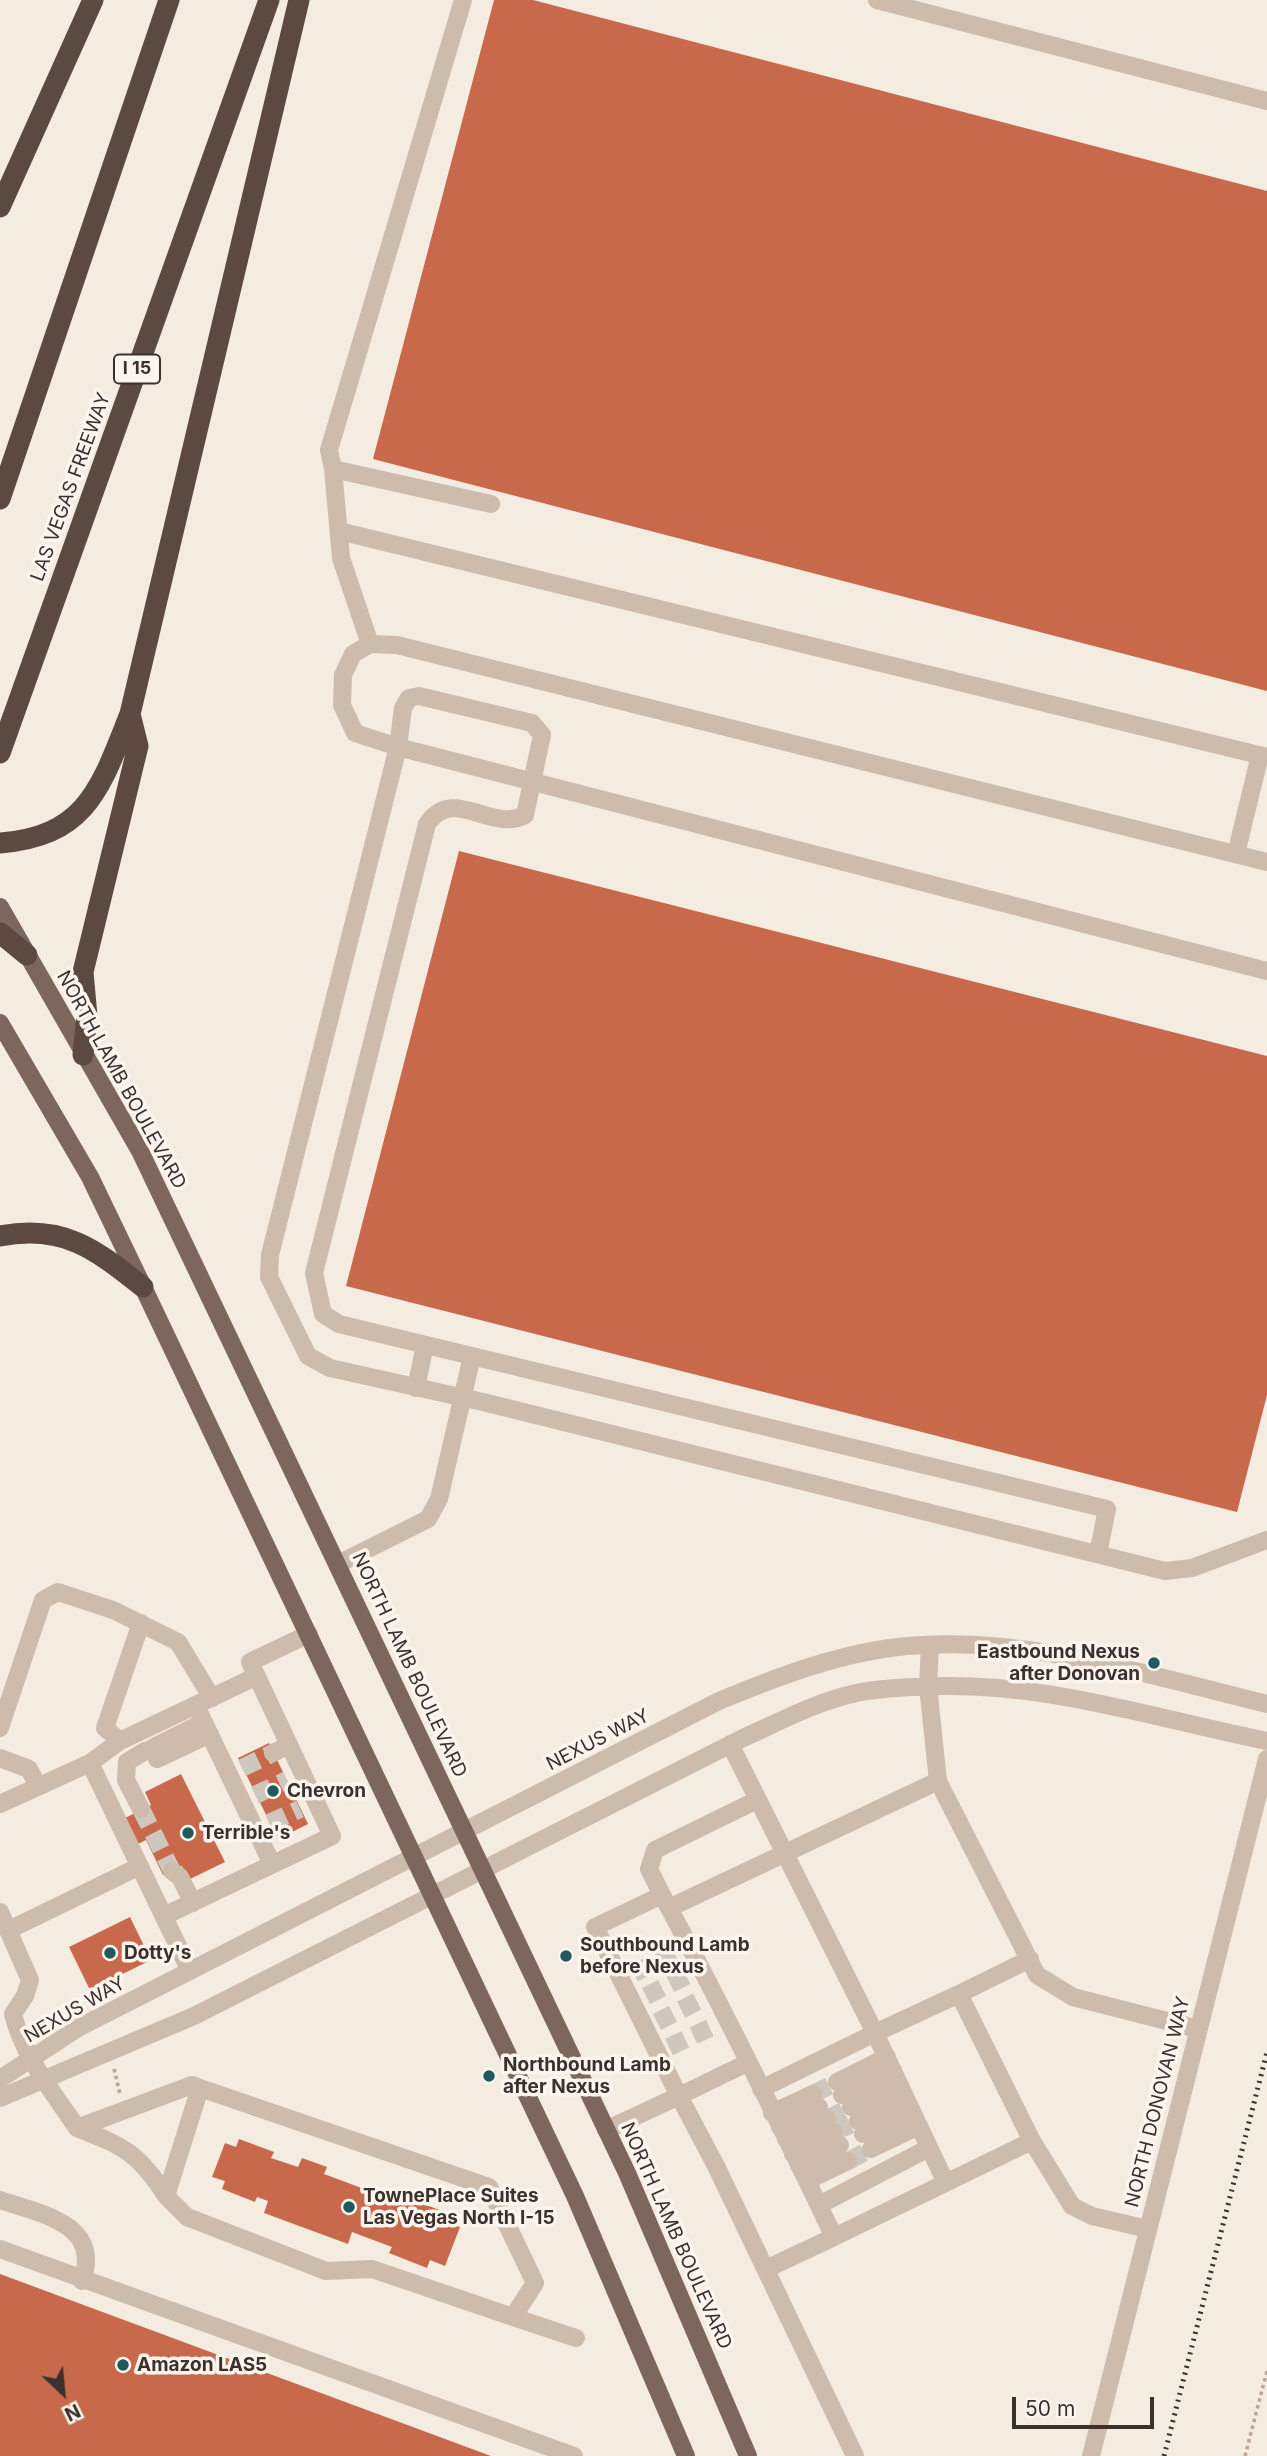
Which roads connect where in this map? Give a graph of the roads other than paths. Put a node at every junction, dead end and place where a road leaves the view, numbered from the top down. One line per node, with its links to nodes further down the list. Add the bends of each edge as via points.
1 (93, 0): 8 (highway)
2 (169, 0): 10 (highway)
3 (269, 0): 15 (highway, LAS VEGAS FREEWAY / I 15)
4 (299, 0): 14 (highway)
5 (463, 0): 9 (street, via 330,450)
6 (877, 0): 7 (street)
7 (1267, 101)
8 (0, 206)
9 (333, 469): 11 (street); 12 (street)
10 (0, 499)
11 (491, 504)
12 (339, 531): 13 (street, via 341,558); 17 (street)
13 (370, 644): 16 (street, via 353,654 344,675 342,705 355,733); 20 (street, via 397,645)
14 (130, 714): 19 (highway, via 103,782 82,810 55,831); 27 (highway, via 138,746 83,972 88,1016)
15 (2, 746)
16 (398, 747): 18 (street); 18 (street, via 402,708 409,698 419,696 532,723 542,735); 32 (street, via 270,1255 269,1277 308,1356 330,1368)
17 (1263, 756): 20 (street)
18 (532, 782): 25 (street); 30 (street, via 525,815 514,821 446,807 426,824 314,1273 323,1314 339,1324)
19 (0, 843)
20 (1236, 855): 21 (street)
21 (1267, 862)
22 (0, 907): 24 (main road, NORTH LAMB BOULEVARD)
23 (0, 933): 24 (highway)
24 (27, 955): 27 (main road, NORTH LAMB BOULEVARD)
25 (1267, 971)
26 (0, 1023): 29 (main road, via 90,1178)
27 (83, 1055): 36 (main road, NORTH LAMB BOULEVARD, via 140,1151)
28 (0, 1236): 29 (highway, via 29,1230 58,1234 95,1249)
29 (143, 1287): 38 (main road)
30 (425, 1345): 31 (street); 32 (street)
31 (472, 1356): 33 (street); 35 (street, via 1107,1509)
32 (416, 1388): 33 (street)
33 (463, 1398): 35 (street); 36 (street, via 439,1499 428,1519)
34 (1267, 1540): 35 (street, via 1192,1568 1165,1571)
35 (1098, 1554)
36 (338, 1564): 56 (main road, NORTH LAMB BOULEVARD)
37 (141, 1623): 43 (street, via 178,1642); 44 (street, via 58,1592 43,1600); 45 (street, via 105,1728)
38 (309, 1634): 40 (street, via 250,1662); 58 (main road)
39 (930, 1645): 41 (street); 42 (street, NEXUS WAY, via 1070,1657); 56 (street, NEXUS WAY, via 850,1657 788,1673 719,1701)
40 (257, 1676): 43 (street); 59 (street, via 281,1749 308,1805 332,1836)
41 (928, 1686): 46 (street, via 1007,1686); 47 (street, via 843,1696); 51 (street)
42 (1267, 1704)
43 (205, 1715): 45 (street); 55 (street, via 151,1755 131,1778 131,1789); 59 (street, via 249,1798)
44 (0, 1728)
45 (120, 1741): 50 (street)
46 (1267, 1741)
47 (730, 1744): 53 (street); 62 (street)
48 (0, 1758): 52 (street, via 29,1769)
49 (1267, 1759): 72 (street, NORTH DONOVAN WAY)
50 (90, 1763): 52 (street); 60 (street)
51 (938, 1781): 57 (street); 69 (street)
52 (38, 1786): 54 (street)
53 (757, 1800): 57 (street); 64 (street, via 655,1850 649,1869)
54 (0, 1804)
55 (142, 1809)
56 (465, 1832): 58 (street, NEXUS WAY); 62 (main road, NORTH LAMB BOULEVARD)
57 (784, 1852): 64 (street); 73 (street)
58 (415, 1858): 63 (main road); 70 (street, NEXUS WAY)
59 (272, 1864): 65 (street)
60 (140, 1866): 67 (street); 68 (street)
61 (172, 1871): 65 (street)
62 (484, 1871): 63 (street); 86 (main road, NORTH LAMB BOULEVARD)
63 (433, 1895): 77 (street, via 194,2016); 102 (main road, via 575,2196)
64 (665, 1902): 75 (street, via 682,1950); 81 (street, via 595,1927 639,1999)
65 (193, 1903): 67 (street)
66 (0, 1912): 68 (street)
67 (164, 1916): 70 (street)
68 (9, 1930): 74 (street, via 30,1980 13,2014)
69 (1030, 1959): 71 (street); 72 (street, via 1037,1975 1073,1997)
70 (190, 1971): 74 (street, NEXUS WAY, via 78,2028)
71 (959, 1994): 73 (street); 87 (street)
72 (1198, 2029): 94 (street, NORTH DONOVAN WAY)
73 (875, 2034): 79 (street); 80 (street)
74 (31, 2059): 76 (street, NEXUS WAY); 77 (street)
75 (747, 2063): 79 (street); 81 (street)
76 (0, 2079)
77 (45, 2079): 82 (street); 85 (street)
78 (200, 2088): 85 (street, via 192,2085); 91 (street); 99 (street, via 489,2187 535,2283)
79 (761, 2089): 88 (street)
80 (902, 2091): 83 (street); 83 (street); 83 (street); 89 (street)
81 (679, 2096): 86 (street); 97 (street)
82 (0, 2098)
83 (854, 2115)
84 (830, 2126): 88 (street); 88 (street); 88 (street)
85 (77, 2128): 91 (street, via 118,2144 147,2166)
86 (606, 2130): 103 (main road, NORTH LAMB BOULEVARD)
87 (1032, 2141): 90 (street); 94 (street, via 1072,2206 1092,2216)
88 (790, 2146): 93 (street)
89 (929, 2148): 90 (street); 93 (street)
90 (945, 2181): 95 (street)
91 (166, 2196): 99 (street, via 187,2217 326,2271 372,2269)
92 (0, 2200): 98 (street, via 79,2234 87,2250)
93 (819, 2205): 95 (street)
94 (1148, 2230): 105 (street, NORTH DONOVAN WAY)
95 (834, 2237): 97 (street)
96 (0, 2249): 98 (street)
97 (766, 2269): 104 (street)
98 (82, 2281): 101 (street)
99 (513, 2317): 100 (street)
100 (576, 2338)
101 (574, 2456)
102 (687, 2456)
103 (748, 2456)
104 (855, 2456)
105 (1091, 2456)

